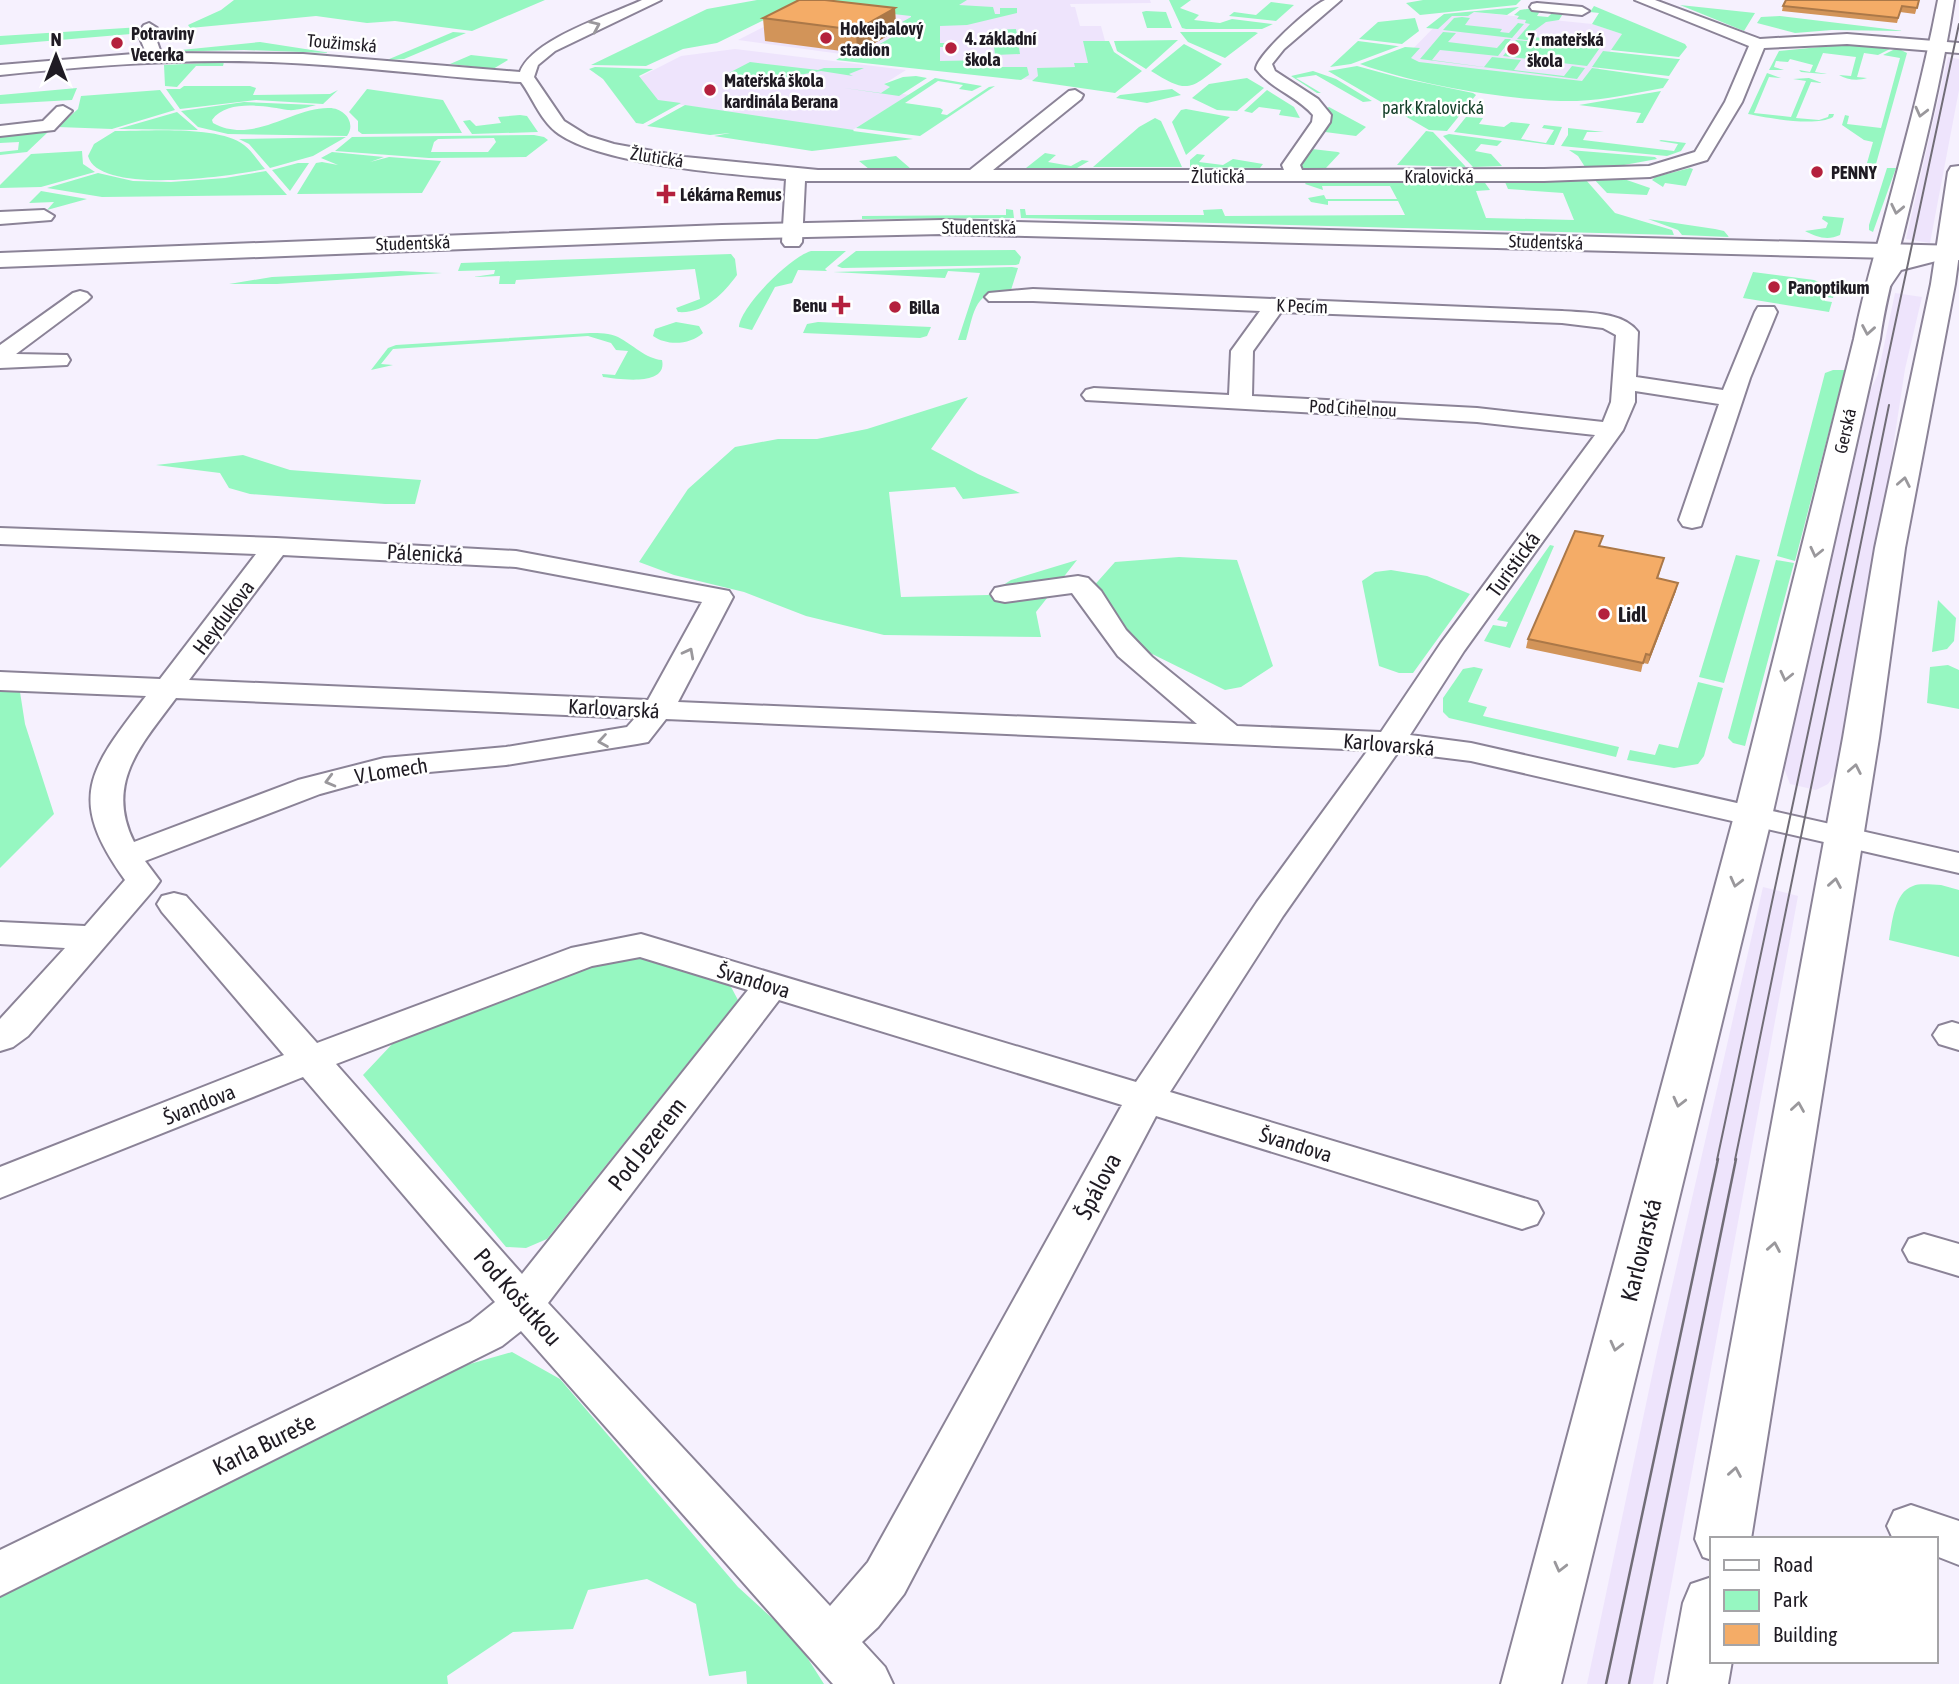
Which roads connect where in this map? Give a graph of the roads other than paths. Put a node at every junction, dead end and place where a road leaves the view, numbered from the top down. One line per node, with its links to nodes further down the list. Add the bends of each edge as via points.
1 (654, 0): 14 (street, one-way to 1, via 538,55)
2 (1334, 0): 21 (street, via 1264,63 1269,74 1322,115 1291,165)
3 (1643, 0): 8 (street)
4 (1946, 0): 9 (main road, Gerská)
5 (1537, 7): 6 (street)
6 (1583, 12)
7 (149, 28): 11 (street, via 146,33)
8 (1758, 44): 9 (street, via 1847,39); 21 (street, Kralovická, via 1712,141 1701,156 1680,164 1632,173)
9 (1948, 47): 26 (main road, Gerská, one-way to 26)
10 (350, 50): 11 (street, Toužimská, via 256,40); 12 (street)
11 (154, 54): 12 (street, Toužimská); 13 (street, Toužimská)
12 (327, 60): 14 (street, Toužimská)
13 (0, 70)
14 (526, 77): 19 (street, Žlutická, via 564,130 581,139 618,150)
15 (1075, 95): 20 (street)
16 (63, 111): 17 (street, via 48,126)
17 (0, 131)
18 (1959, 172): 26 (main road, Gerská)
19 (796, 175): 20 (street, Žlutická); 24 (street)
20 (974, 176): 21 (street, Žlutická)
21 (1295, 176)
22 (44, 216): 23 (street)
23 (0, 218)
24 (793, 236): 25 (main road, Studentská); 27 (main road, Studentská); 28 (main road, Studentská)
25 (1840, 256): 26 (main road, Studentská); 26 (main road, via 1873,281)
26 (1926, 259): 51 (main road, Gerská, one-way to 51, via 1867,339); 52 (main road, Gerská, one-way to 26, via 1890,548)
27 (0, 260)
28 (0, 272)
29 (80, 297): 34 (street)
30 (996, 297): 31 (street, K Pecím)
31 (1275, 305): 33 (street, K Pecím); 40 (street, via 1241,351)
32 (1766, 313): 39 (street)
33 (1608, 322): 37 (street, Turistická, via 1627,332)
34 (0, 355)
35 (59, 360): 36 (street)
36 (0, 361)
37 (1624, 382): 39 (street); 41 (street, Turistická, via 1623,402)
38 (1094, 395): 40 (street, Pod Cihelnou)
39 (1732, 399): 42 (street)
40 (1240, 402): 41 (street, Pod Cihelnou, via 1477,415)
41 (1611, 430): 50 (street, Turistická, via 1451,649)
42 (1692, 520)
43 (0, 536): 44 (street, Pálenická)
44 (276, 546): 47 (street, Heydukova); 48 (street, Pálenická, one-way to 44, via 719,597 516,559)
45 (1005, 594): 49 (street, via 1078,584 1094,597 1115,635)
46 (0, 681): 47 (street, Karlovarská)
47 (170, 688): 48 (street, Karlovarská); 54 (street, via 119,753 107,787 108,815)
48 (658, 710): 49 (street, Karlovarská); 54 (street, V Lomech, one-way to 54, via 637,736 506,756 384,767 309,787)
49 (1228, 734): 50 (street, Karlovarská)
50 (1390, 742): 51 (street, Karlovarská, via 1471,752); 61 (street, Špálova, via 1269,910)
51 (1753, 816): 52 (street, Karlovarská); 72 (main road, Karlovarská, one-way to 72)
52 (1844, 836): 53 (street, Karlovarská); 66 (main road, one-way to 52)
53 (1959, 863)
54 (134, 869): 57 (street, V Lomech)
55 (174, 904): 60 (street, Pod Košutkou)
56 (0, 933): 57 (street)
57 (94, 938): 59 (street, V Lomech)
58 (771, 985): 60 (street, Švandova, via 641,945 584,956); 61 (street, Švandova); 64 (street, Pod Jezerem)
59 (0, 1038)
60 (311, 1059): 62 (street, Švandova); 64 (street, Pod Košutkou)
61 (1145, 1099): 63 (street, Švandova); 70 (street, Špálova, via 886,1578)
62 (0, 1183)
63 (1522, 1213)
64 (523, 1304): 68 (street, Karla Bureše, via 486,1334); 70 (street, Pod Košutkou)
65 (1911, 1527): 67 (street)
66 (1723, 1537)
67 (1959, 1543)
68 (0, 1574)
69 (1710, 1614): 73 (main road)
70 (828, 1641): 71 (street, Pod Košutkou)
71 (867, 1684)
72 (1531, 1684)
73 (1698, 1684)

